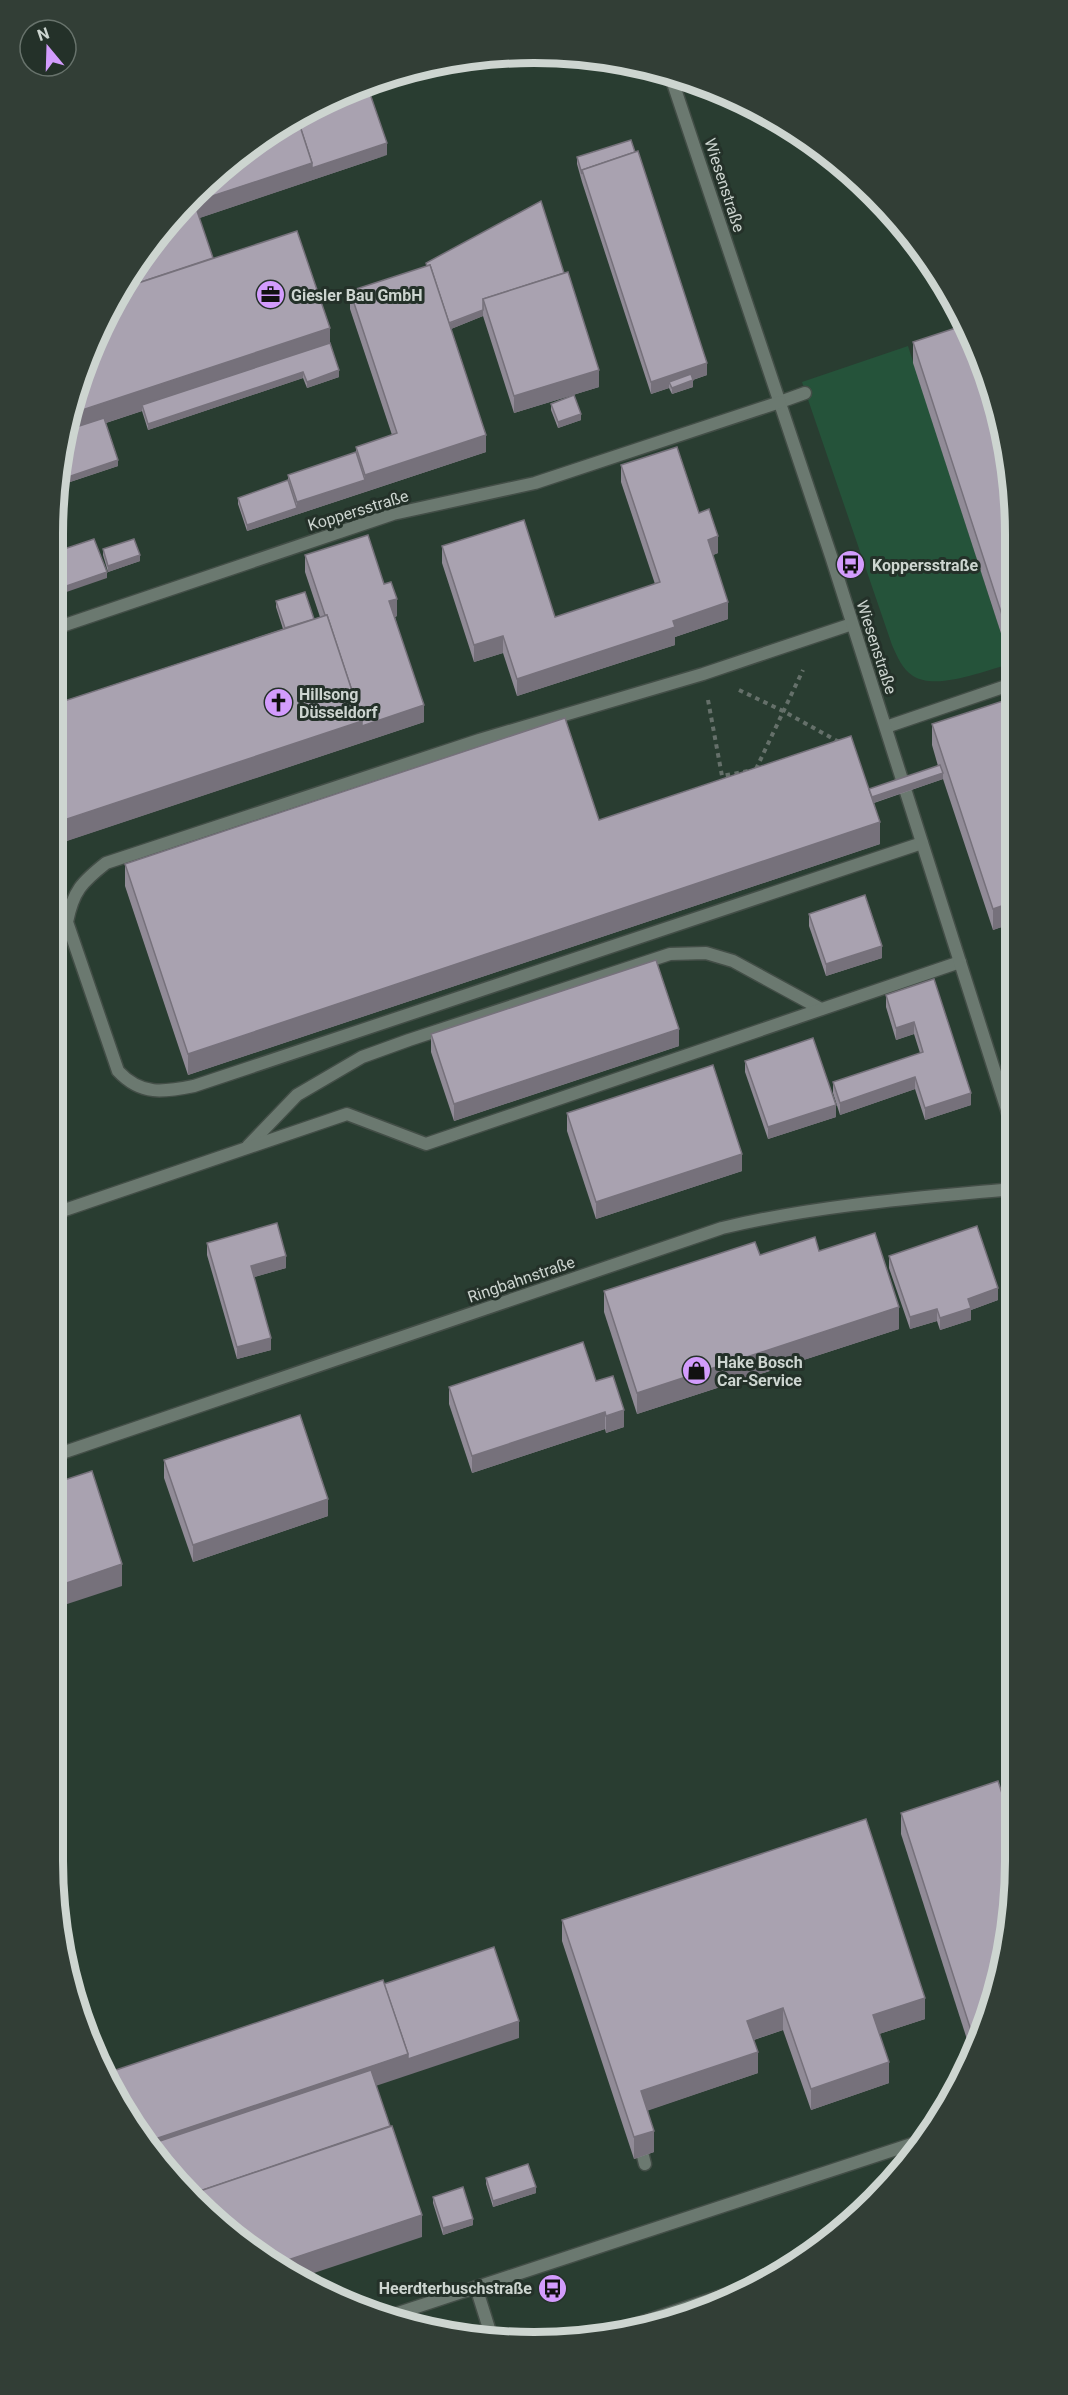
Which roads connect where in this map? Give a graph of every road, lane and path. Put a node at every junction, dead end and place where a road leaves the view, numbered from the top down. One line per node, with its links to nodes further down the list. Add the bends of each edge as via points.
1 (673, 84): 3 (street, Wiesenstraße)
2 (805, 393): 3 (street, Koppersstraße)
3 (780, 402): 4 (street, Wiesenstraße); 5 (street, Koppersstraße, via 535,483 393,514)
4 (852, 624): 6 (street); 10 (street, Wiesenstraße)
5 (63, 625)
6 (819, 634): 7 (street); 9 (path)
7 (703, 674): 9 (path); 13 (path, via 722,776); 14 (street, via 479,740 106,863 82,882 71,902 67,922 118,1071 128,1082 144,1089 166,1092 194,1086)
8 (1005, 686): 10 (street)
9 (783, 711): 11 (path); 13 (path)
10 (886, 727): 14 (street, Wiesenstraße)
11 (848, 746)
12 (767, 767): 13 (path)
13 (756, 769)
14 (922, 843): 15 (street, Wiesenstraße)
15 (960, 962): 16 (street); 17 (street, Wiesenstraße)
16 (821, 1009): 18 (street, via 426,1144 347,1114); 18 (street, via 734,961 706,953 670,954 362,1057 297,1095)
17 (1005, 1104)
18 (245, 1149): 20 (street)
19 (1005, 1190): 21 (street, Ringbahnstraße, via 834,1206 722,1228)
20 (63, 1210)
21 (63, 1452)
22 (911, 2144): 23 (street)
23 (476, 2287): 24 (street); 25 (street)
24 (400, 2312)
25 (489, 2330)

